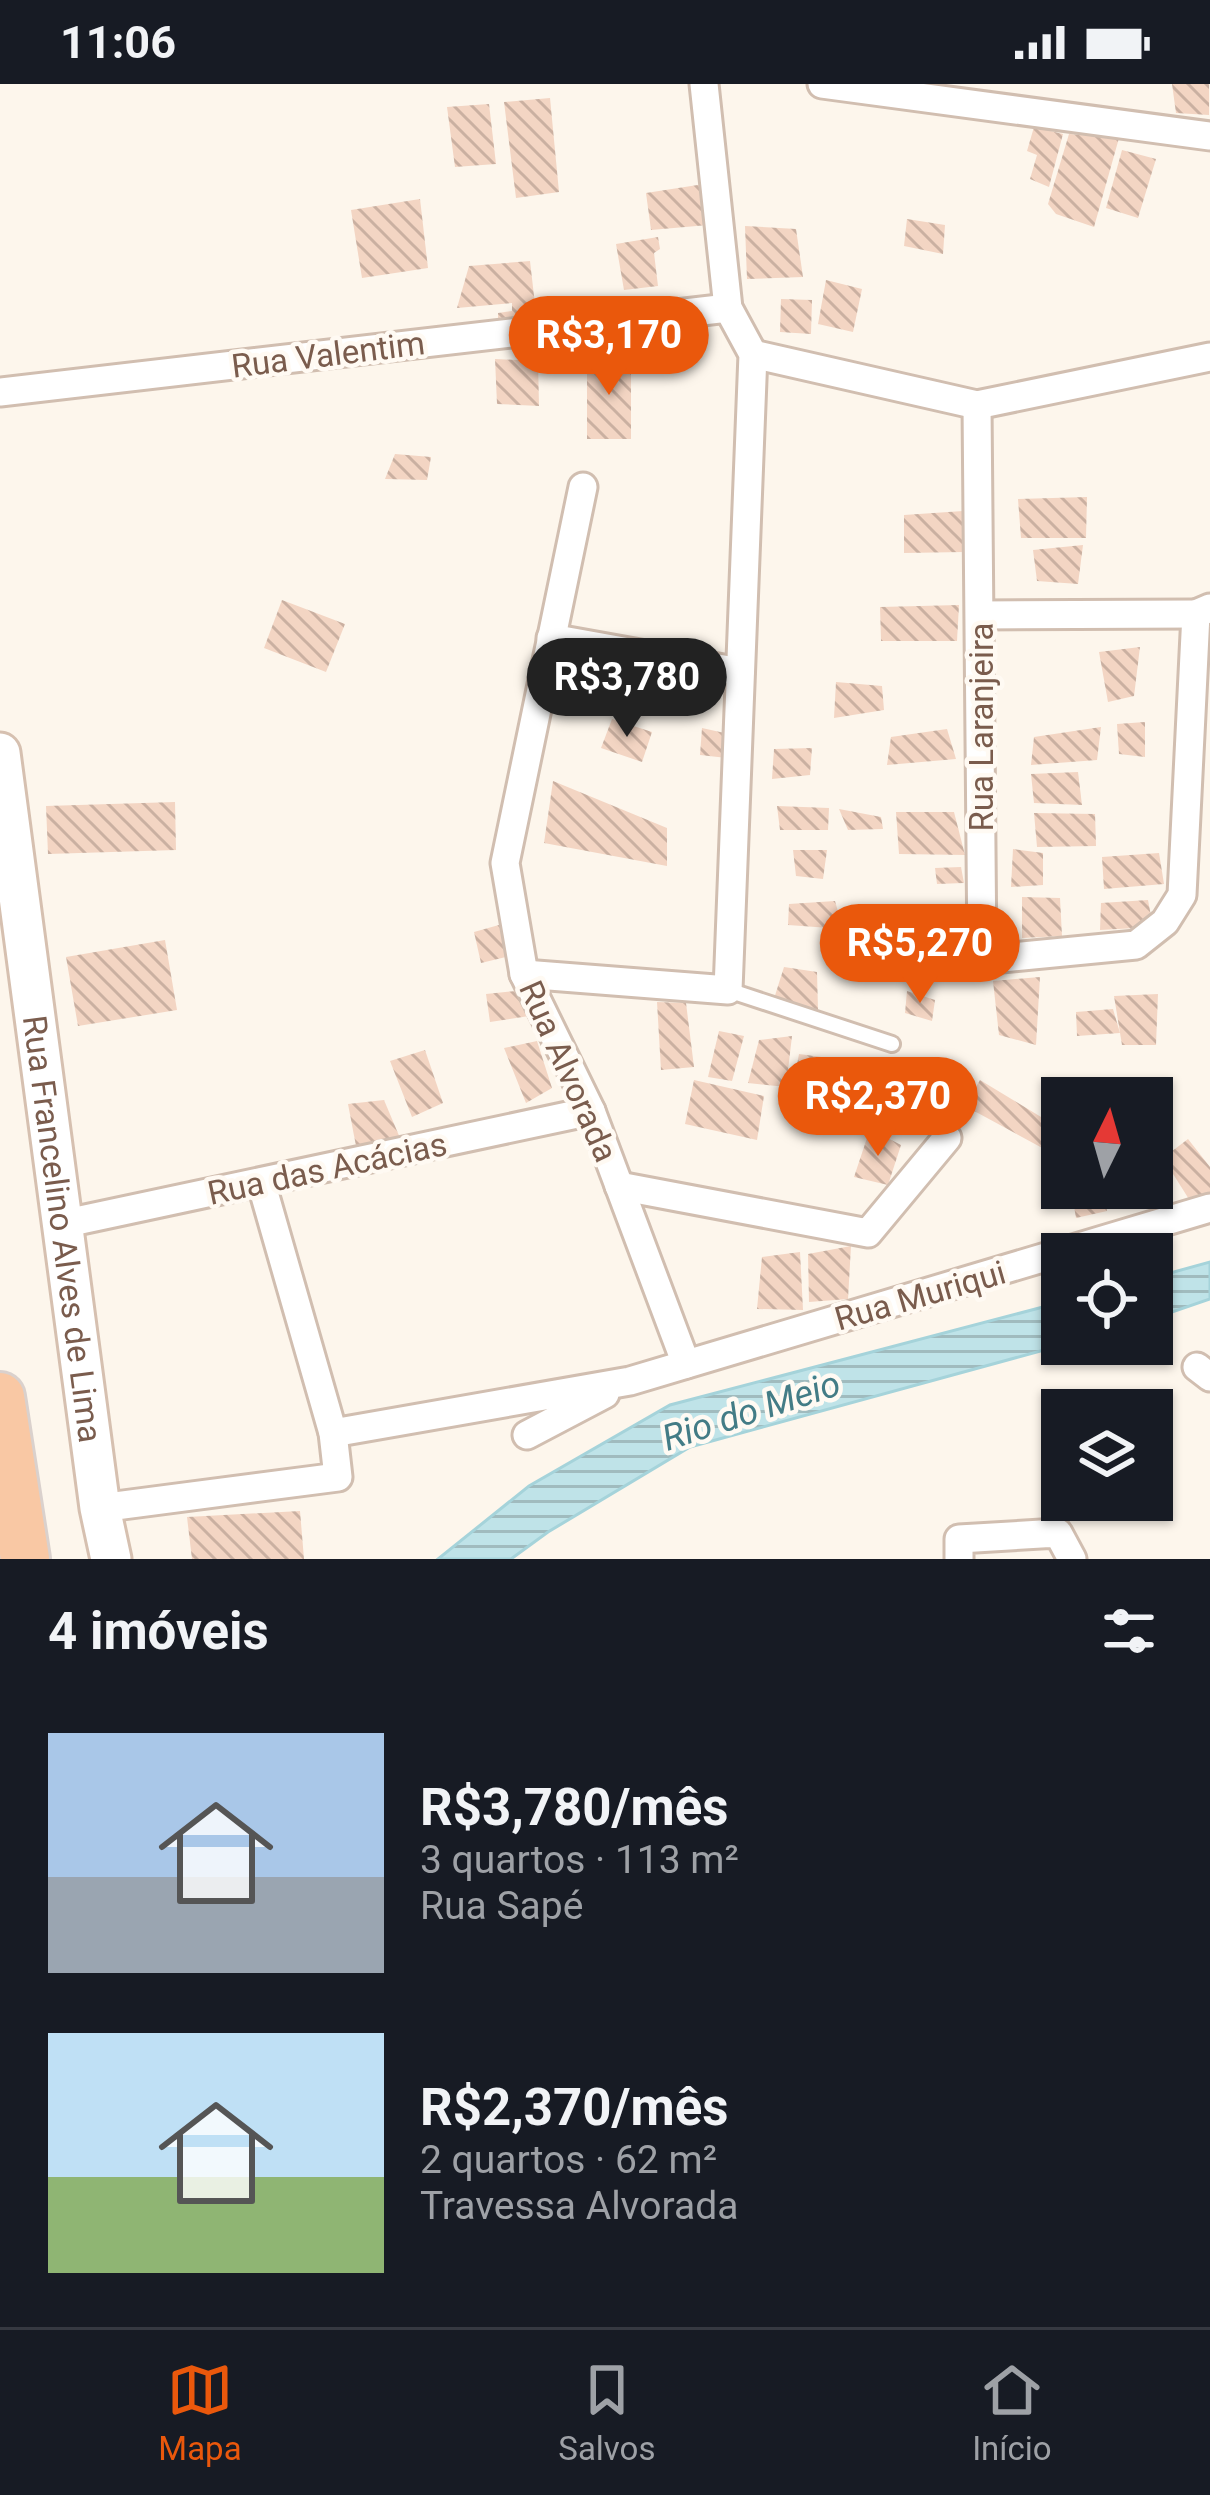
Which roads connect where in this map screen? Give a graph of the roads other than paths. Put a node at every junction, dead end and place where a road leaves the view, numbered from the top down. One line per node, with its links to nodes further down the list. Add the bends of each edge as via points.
1 (704, 84): 5 (street)
2 (823, 84): 3 (street)
3 (1001, 96): 4 (street)
4 (1210, 136)
5 (728, 308): 6 (street); 8 (street, Rua Valentim)
6 (753, 353): 9 (street); 14 (street)
7 (1210, 357): 9 (street)
8 (0, 392)
9 (977, 405): 12 (street, Rua Laranjeira)
10 (583, 487): 13 (street, Rua Alvorada)
11 (1203, 611): 12 (street); 15 (street, Rua Laranjeira)
12 (980, 615): 15 (street, Rua Laranjeira, via 982,960 1136,945 1165,922 1182,895)
13 (551, 638): 14 (street); 17 (street, Rua Alvorada, via 505,863)
14 (740, 672): 18 (street)
15 (1199, 739)
16 (0, 753): 25 (main road, Rua Francelino Alves de Lima)
17 (524, 974): 18 (street); 20 (street, Rua Alvorada)
18 (728, 990): 19 (lane)
19 (892, 1044)
20 (591, 1111): 22 (street, Rua das Acácias); 23 (street, Rua Alvorada)
21 (946, 1138): 23 (street, via 868,1233)
22 (261, 1182): 25 (street, Rua das Acácias); 29 (street)
23 (620, 1186): 26 (street, Rua Alvorada)
24 (1210, 1208): 26 (street, Rua Muriqui)
25 (62, 1224): 31 (main road, Rua Francelino Alves de Lima)
26 (686, 1364): 27 (street, Rua Muriqui)
27 (630, 1381): 29 (street); 30 (street)
28 (0, 1397): 32 (highway)
29 (333, 1433): 31 (street, via 338,1477)
30 (527, 1436)
31 (115, 1507): 33 (main road, Rua Francelino Alves de Lima)
32 (25, 1559)
33 (111, 1559)
34 (958, 1559): 35 (street, via 959,1539 1058,1534)
35 (1072, 1559)

